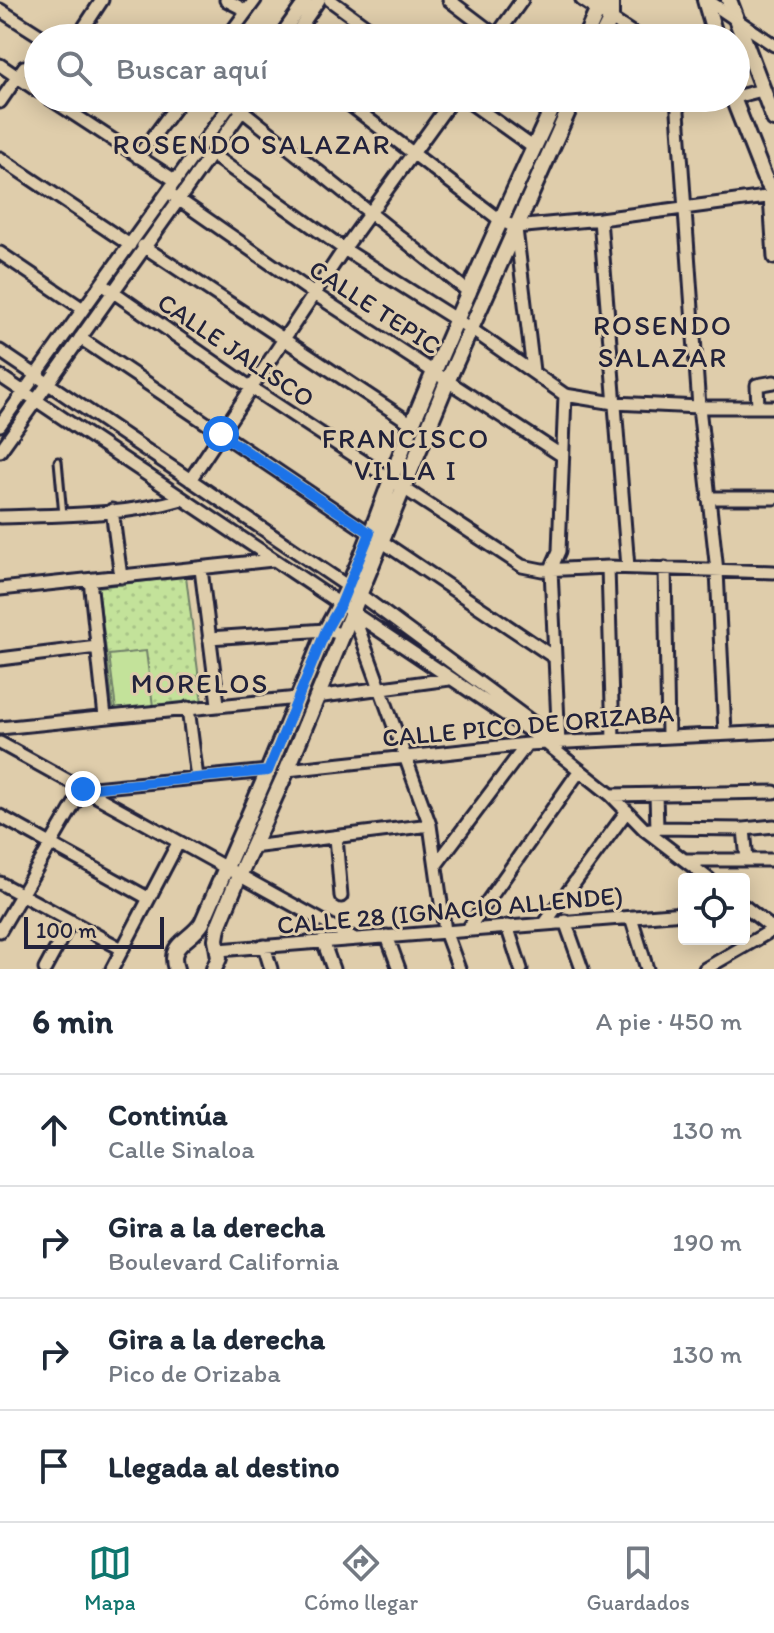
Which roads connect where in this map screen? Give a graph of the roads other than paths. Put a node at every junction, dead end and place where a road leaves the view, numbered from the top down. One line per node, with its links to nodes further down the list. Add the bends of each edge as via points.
1 (102, 0): 16 (street)
2 (226, 0): 14 (street)
3 (255, 0): 14 (street)
4 (306, 0): 18 (street)
5 (319, 0): 19 (street)
6 (330, 0): 20 (street)
7 (449, 0): 21 (street)
8 (522, 0): 22 (street)
9 (611, 0): 12 (street)
10 (706, 0): 15 (street); 24 (street)
11 (729, 0): 15 (street)
12 (595, 9): 23 (street)
13 (0, 10): 27 (street)
14 (247, 11): 17 (street)
15 (736, 18): 25 (street); 26 (street)
16 (86, 24)
17 (237, 24)
18 (289, 24)
19 (303, 24)
20 (363, 24)
21 (480, 24)
22 (506, 24)
23 (618, 24)
24 (712, 24)
25 (738, 24)
26 (744, 24)
27 (24, 25)
28 (750, 28): 29 (street)
29 (774, 45)
30 (750, 57): 35 (street)
31 (0, 65): 33 (street)
32 (24, 67): 33 (street)
33 (17, 77): 34 (street); 37 (street)
34 (24, 82)
35 (762, 90): 36 (street); 50 (street)
36 (750, 93)
37 (0, 102)
38 (70, 112): 54 (street)
39 (172, 112): 54 (street)
40 (225, 112): 56 (street)
41 (241, 112): 52 (street)
42 (244, 112): 60 (street)
43 (359, 112): 53 (street)
44 (443, 112): 53 (street)
45 (484, 112): 51 (street)
46 (547, 112): 51 (street)
47 (568, 112): 63 (street)
48 (678, 112): 59 (street)
49 (738, 112): 58 (street)
50 (774, 119)
51 (531, 146): 61 (street)
52 (211, 154): 57 (street); 66 (street)
53 (412, 154): 60 (street); 61 (street)
54 (138, 157): 56 (street)
55 (0, 158): 64 (street)
56 (176, 181): 57 (street)
57 (173, 195): 64 (street); 65 (street); 72 (street, CALLE TEPIC)
58 (773, 195): 59 (street); 68 (street)
59 (685, 208): 62 (street); 91 (street)
60 (368, 214): 66 (street); 70 (street)
61 (499, 219): 63 (street); 70 (street)
62 (600, 219): 63 (street); 90 (street)
63 (515, 227): 75 (street); 79 (street)
64 (130, 245): 69 (street)
65 (143, 246): 71 (street); 77 (street)
66 (344, 249): 72 (street); 74 (street)
67 (0, 253): 73 (street)
68 (774, 258)
69 (102, 284): 71 (street, CALLE JALISCO); 73 (street)
70 (467, 291): 74 (street)
71 (114, 292): 76 (street); 86 (street, CALLE JALISCO)
72 (313, 293): 77 (street); 80 (street, CALLE TEPIC)
73 (83, 309): 82 (street)
74 (456, 322): 75 (street); 80 (street)
75 (471, 329): 79 (street); 83 (street)
76 (80, 338): 85 (street); 96 (street)
77 (281, 340): 86 (street); 94 (street)
78 (0, 351): 82 (street)
79 (533, 371): 88 (street)
80 (434, 372): 83 (street, CALLE TEPIC); 94 (street)
81 (0, 376): 87 (street)
82 (35, 376): 85 (street); 87 (street)
83 (447, 382): 98 (street, CALLE TEPIC); 101 (street)
84 (774, 382): 92 (street, via 757,385)
85 (48, 384): 89 (street); 100 (street)
86 (250, 387): 96 (street); 101 (street, CALLE JALISCO)
87 (24, 392): 89 (street); 95 (street)
88 (565, 395): 90 (street); 98 (street)
89 (36, 401): 97 (street); 104 (street)
90 (614, 403): 91 (street); 111 (street)
91 (699, 407): 92 (street); 102 (street)
92 (758, 407): 93 (street)
93 (774, 407)
94 (412, 424): 101 (street)
95 (0, 425)
96 (222, 434): 100 (street); 108 (street)
97 (0, 451)
98 (561, 455): 114 (street, via 559,551)
99 (58, 461): 106 (lane)
100 (190, 480): 120 (street)
101 (397, 483): 108 (street); 114 (street, CALLE JALISCO, via 522,566)
102 (708, 498): 103 (street); 115 (street)
103 (774, 498)
104 (182, 499): 105 (street); 109 (street)
105 (112, 510): 106 (street); 117 (street)
106 (63, 515): 107 (street)
107 (0, 517)
108 (376, 537): 120 (street); 126 (street)
109 (273, 560): 113 (street); 121 (street)
110 (608, 567): 111 (street, CALLE JALISCO); 114 (street, CALLE JALISCO); 139 (street)
111 (628, 567): 112 (street, CALLE JALISCO)
112 (665, 568): 115 (street, CALLE JALISCO); 138 (street)
113 (201, 569): 117 (street); 124 (street)
114 (551, 569): 126 (street)
115 (717, 571): 116 (street, CALLE JALISCO); 136 (street)
116 (774, 572)
117 (121, 577): 118 (street)
118 (90, 580): 119 (street); 125 (street)
119 (0, 589)
120 (354, 590): 121 (street); 142 (street)
121 (346, 607): 122 (street); 123 (street); 128 (street); 129 (street)
122 (326, 630): 123 (street); 124 (street); 131 (street)
123 (341, 634): 130 (street)
124 (209, 638): 132 (street)
125 (97, 647): 127 (street); 134 (street)
126 (555, 658): 142 (street)
127 (0, 659)
128 (449, 679): 129 (street); 142 (street)
129 (380, 689): 130 (street); 143 (street)
130 (316, 697): 144 (street)
131 (298, 698): 132 (street); 146 (street)
132 (218, 704): 133 (street)
133 (188, 708): 134 (street); 147 (street)
134 (105, 717): 135 (street)
135 (0, 728)
136 (725, 732): 137 (street, CALLE PICO DE ORIZABA); 138 (street, CALLE PICO DE ORIZABA)
137 (774, 732)
138 (668, 735): 139 (street, CALLE PICO DE ORIZABA)
139 (613, 739): 142 (street, CALLE PICO DE ORIZABA)
140 (0, 743): 148 (street)
141 (527, 744): 142 (street, CALLE PICO DE ORIZABA); 143 (street, CALLE PICO DE ORIZABA); 165 (street)
142 (556, 746): 145 (street)
143 (405, 756): 144 (street, CALLE PICO DE ORIZABA); 154 (street)
144 (287, 770): 161 (street)
145 (580, 770): 150 (street); 179 (street)
146 (268, 771): 147 (street); 166 (street)
147 (197, 778): 148 (street)
148 (83, 789): 159 (street); 160 (street)
149 (774, 792): 151 (street)
150 (611, 795): 151 (street); 152 (street)
151 (656, 795): 156 (street)
152 (627, 811): 156 (street); 177 (street)
153 (0, 816): 160 (street)
154 (430, 825): 158 (street); 165 (street)
155 (774, 826): 157 (street)
156 (651, 829): 157 (street); 162 (street)
157 (744, 829): 163 (street)
158 (336, 837): 161 (street); 170 (street)
159 (178, 843): 166 (street); 171 (street)
160 (50, 844): 169 (street); 171 (street)
161 (252, 847): 166 (street)
162 (684, 860): 163 (street); 167 (street)
163 (747, 860): 164 (street)
164 (774, 860)
165 (436, 865): 183 (street)
166 (233, 873): 181 (street); 185 (street); 187 (street)
167 (701, 873)
168 (0, 883): 169 (street)
169 (20, 894): 175 (street); 182 (street)
170 (341, 896)
171 (148, 898): 189 (street)
172 (750, 911): 180 (street)
173 (678, 913): 174 (street, CALLE 28 (IGNACIO ALLENDE))
174 (631, 917): 176 (street, CALLE 28 (IGNACIO ALLENDE)); 200 (street)
175 (71, 921): 189 (street); 190 (street)
176 (565, 921): 177 (street, CALLE 28 (IGNACIO ALLENDE)); 199 (street)
177 (545, 923): 178 (street, CALLE 28 (IGNACIO ALLENDE))
178 (507, 926): 179 (street, CALLE 28 (IGNACIO ALLENDE)); 198 (street)
179 (468, 929): 183 (street, CALLE 28 (IGNACIO ALLENDE))
180 (774, 929): 201 (street)
181 (198, 930): 187 (street); 192 (street, via 177,945)
182 (0, 931)
183 (445, 931): 184 (street, CALLE 28 (IGNACIO ALLENDE)); 197 (street)
184 (387, 936): 185 (street, CALLE 28 (IGNACIO ALLENDE)); 196 (street)
185 (355, 939): 186 (street, CALLE 28 (IGNACIO ALLENDE))
186 (323, 941): 188 (street, CALLE 28 (IGNACIO ALLENDE)); 195 (street)
187 (217, 944): 188 (street, CALLE 28 (IGNACIO ALLENDE)); 193 (street)
188 (264, 946): 194 (street)
189 (122, 949): 191 (street)
190 (45, 969)
191 (112, 969)
192 (176, 969)
193 (214, 969)
194 (271, 969)
195 (333, 969)
196 (399, 969)
197 (459, 969)
198 (521, 969)
199 (582, 969)
200 (647, 969)
201 (705, 969)

